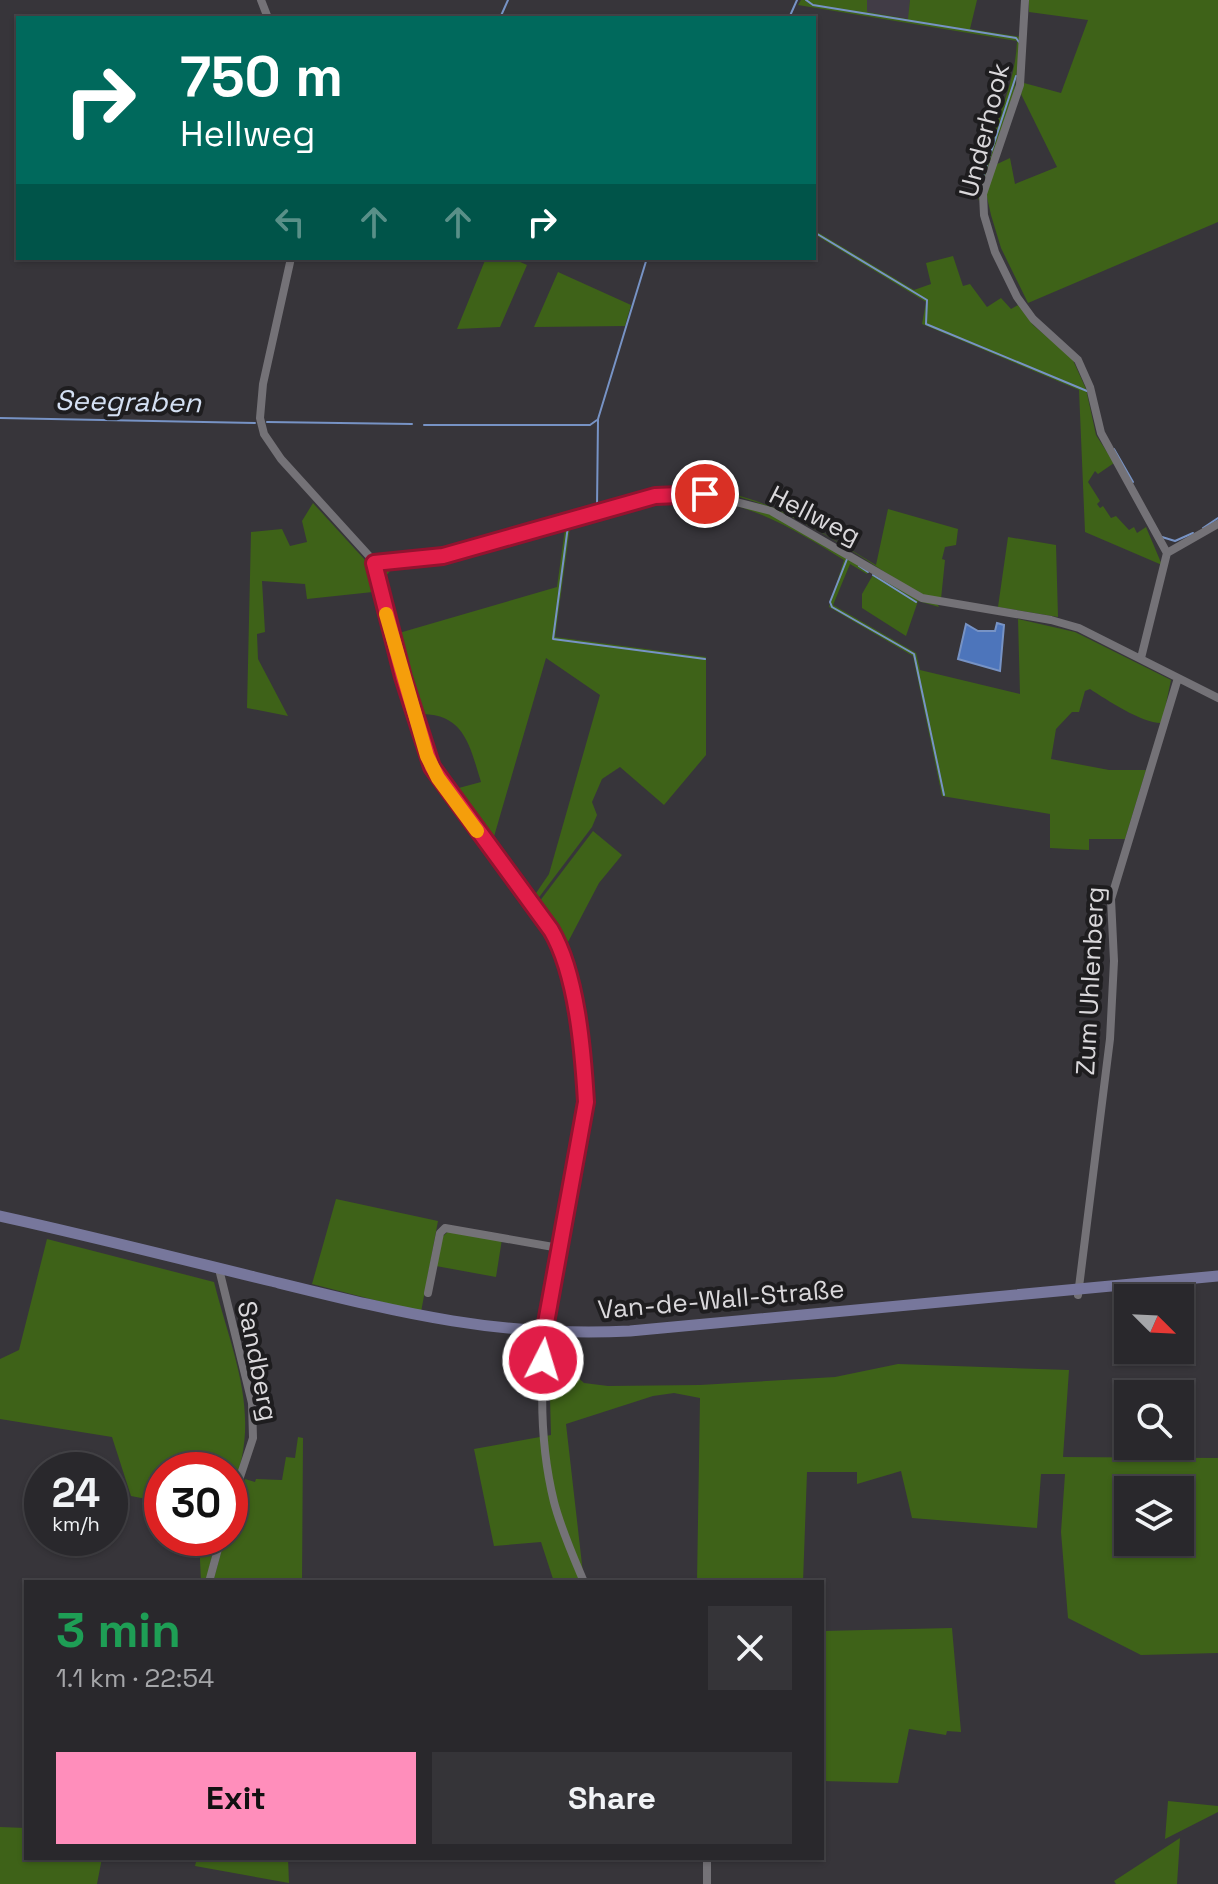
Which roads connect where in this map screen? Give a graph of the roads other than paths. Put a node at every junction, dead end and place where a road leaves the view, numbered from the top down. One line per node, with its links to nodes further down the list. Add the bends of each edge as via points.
1 (1025, 0): 4 (street, Underhook, via 1020,85 983,194 984,215 1017,297 1078,360 1101,433)
2 (291, 260): 5 (street, via 263,384 264,434)
3 (1218, 524): 4 (street)
4 (1167, 553): 6 (street)
5 (374, 563): 6 (street, Hellweg, via 443,556 655,496 705,494 789,519 922,598 1051,620); 10 (street, via 432,767 551,930 565,957 586,1102)
6 (1141, 658): 7 (street, Hellweg)
7 (1178, 678): 8 (street, Hellweg); 13 (street, Zum Uhlenberg, via 1111,899 1110,1039)
8 (1218, 698)
9 (0, 1216): 11 (main road, Van-de-Wall-Straße)
10 (559, 1248): 14 (street, via 445,1228); 15 (street)
11 (219, 1269): 15 (main road, Van-de-Wall-Straße, via 439,1321); 16 (street, Sandberg, via 252,1403)
12 (1218, 1276): 13 (main road, Van-de-Wall-Straße)
13 (1078, 1291): 15 (main road, Van-de-Wall-Straße)
14 (428, 1293)
15 (544, 1334): 19 (street, via 547,1460 554,1502)
16 (248, 1453)
17 (216, 1556): 18 (street)
18 (210, 1580)
19 (583, 1580)
20 (707, 1860): 21 (street)
21 (707, 1884)

